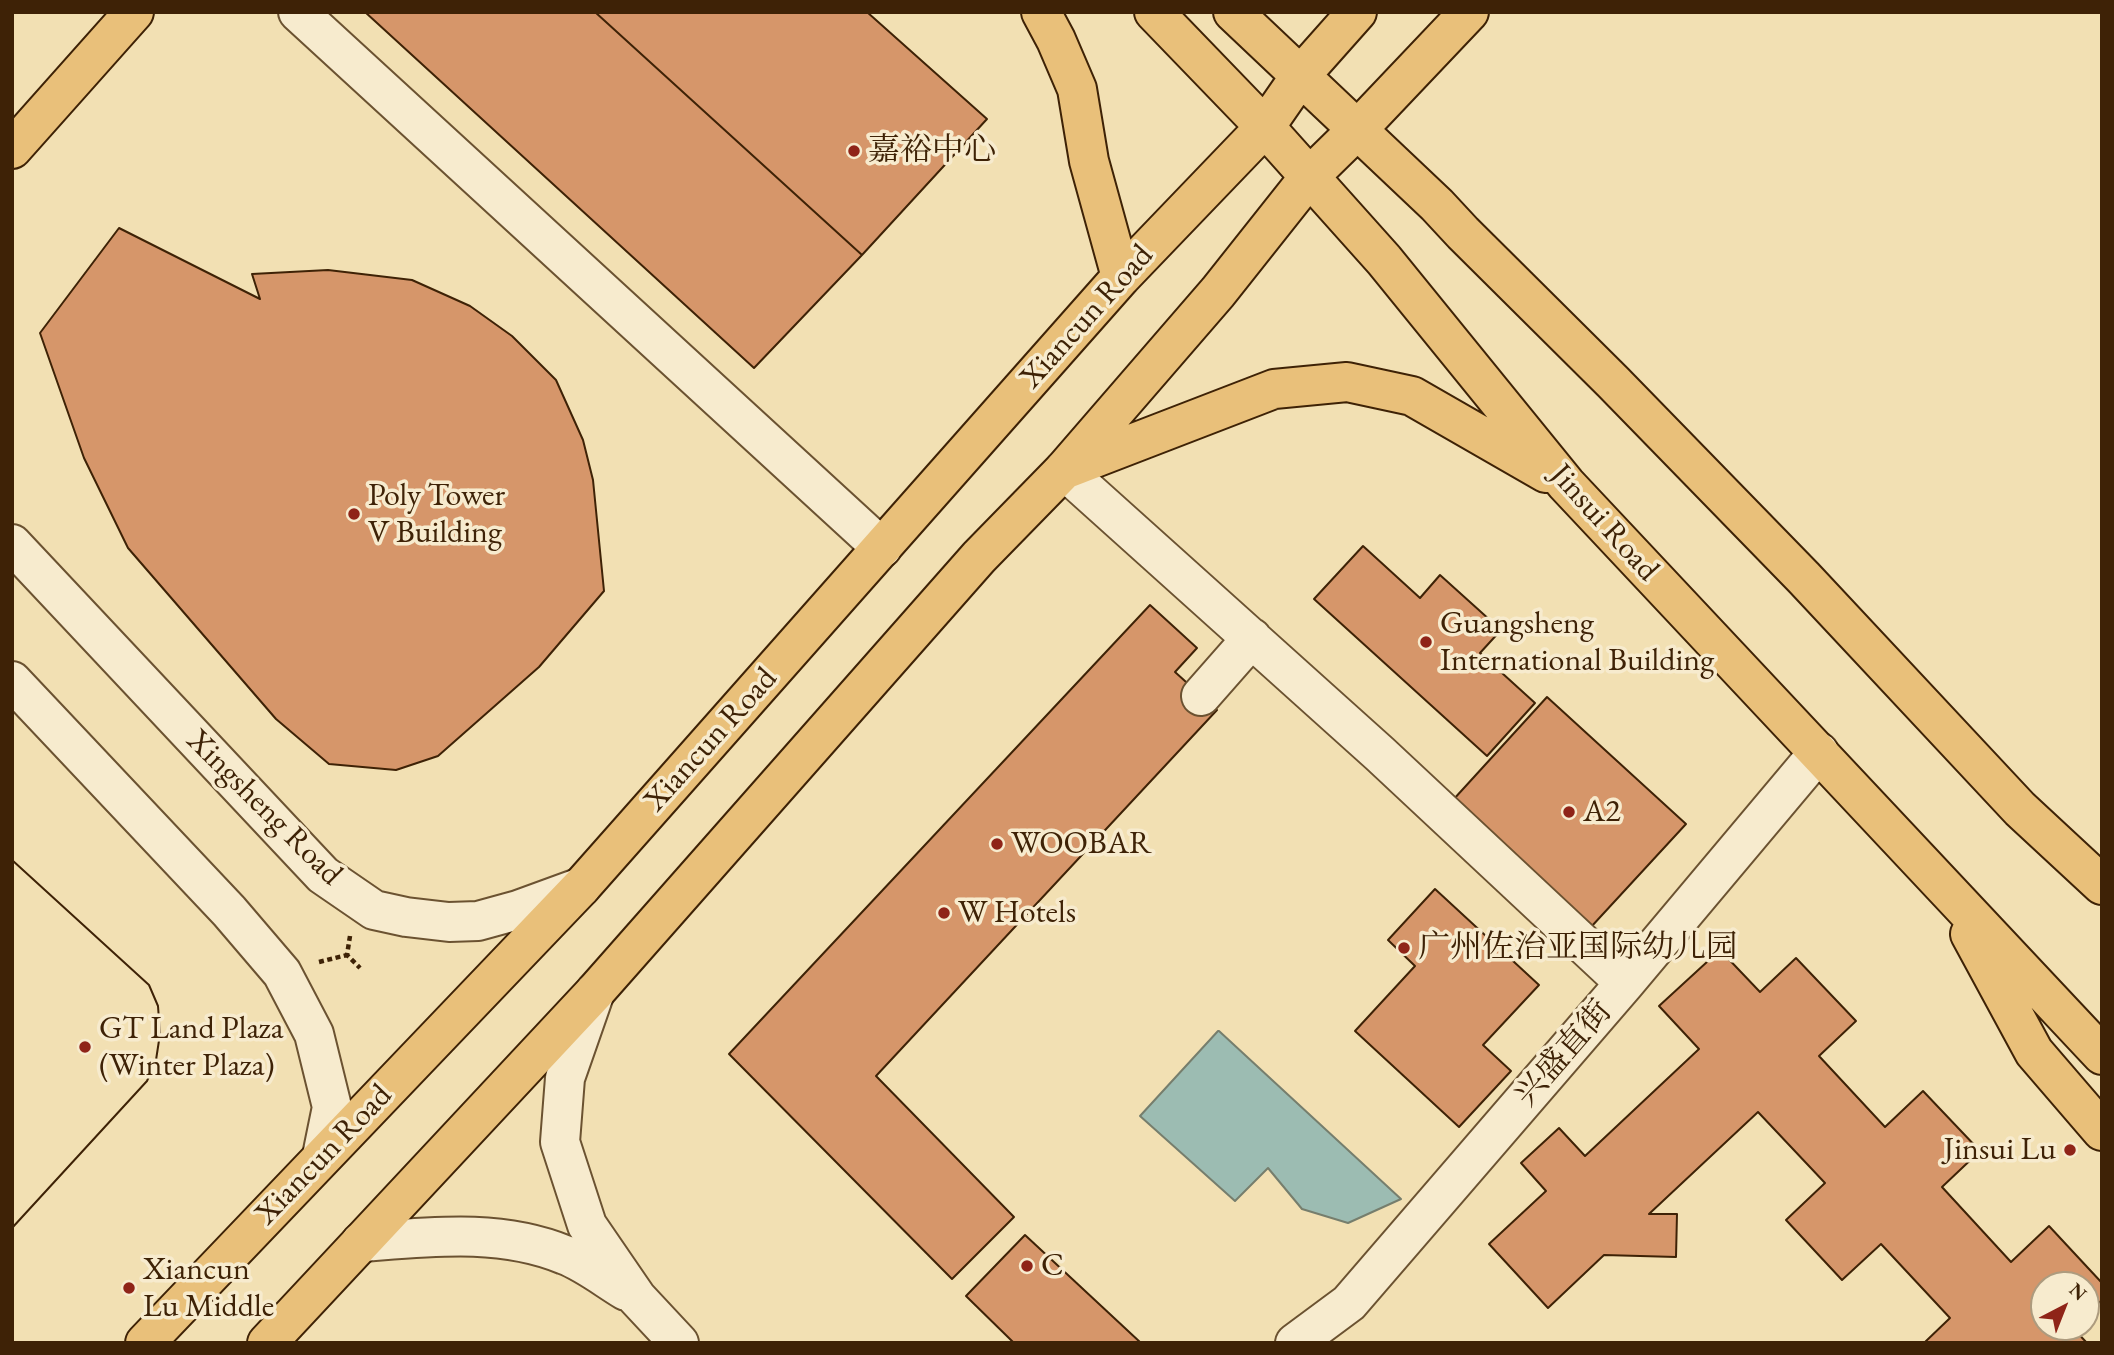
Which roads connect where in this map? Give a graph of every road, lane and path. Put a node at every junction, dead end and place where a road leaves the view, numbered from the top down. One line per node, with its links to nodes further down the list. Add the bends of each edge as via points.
1 (125, 12): 10 (main road)
2 (134, 12): 10 (main road)
3 (298, 12): 20 (street)
4 (1041, 12): 16 (main road, via 1077,89 1089,160)
5 (1154, 12): 12 (main road, Jinsui Road)
6 (1233, 12): 11 (main road)
7 (1263, 12): 11 (main road)
8 (1357, 12): 11 (main road)
9 (1469, 12): 13 (main road)
10 (85, 68): 14 (main road)
11 (1301, 75): 12 (main road, Xiancun Road); 13 (main road)
12 (1265, 127): 15 (main road, Jinsui Road); 16 (main road, Xiancun Road)
13 (1358, 130): 15 (main road); 25 (main road, via 1622,391)
14 (12, 149)
15 (1310, 176): 17 (main road, via 1218,292); 18 (main road, Jinsui Road)
16 (1121, 277): 20 (main road, Xiancun Road)
17 (1064, 470): 18 (main road, via 1274,390 1347,382 1412,396); 21 (street); 35 (main road, via 979,557)
18 (1566, 484): 24 (main road, Jinsui Road)
19 (12, 544): 28 (street, Xingsheng Road, via 323,876 374,910 449,922 478,920 518,911)
20 (882, 548): 28 (main road, Xiancun Road)
21 (1252, 638): 23 (street); 34 (street)
22 (12, 681): 38 (street, via 282,972 314,1034 332,1107)
23 (1201, 696)
24 (1819, 752): 27 (main road, Jinsui Road); 34 (street, 兴盛直街)
25 (2020, 809): 26 (main road); 29 (main road)
26 (2102, 885)
27 (1943, 886): 36 (main road); 37 (main road, via 2034,1052)
28 (581, 887): 38 (main road, Xiancun Road)
29 (2102, 916)
30 (351, 932): 31 (path)
31 (347, 955): 32 (path); 33 (path)
32 (315, 964)
33 (360, 968)
34 (1625, 983): 44 (street, 兴盛直街, via 1349,1303)
35 (595, 992): 39 (main road); 40 (street, via 565,1078 560,1142 587,1225)
36 (2102, 1055)
37 (2102, 1131)
38 (322, 1156): 41 (main road, Xiancun Road)
39 (361, 1242): 40 (street, via 454,1236 522,1241 567,1255); 42 (main road)
40 (637, 1298): 43 (street)
41 (145, 1343)
42 (267, 1343)
43 (679, 1343)
44 (1295, 1343)

